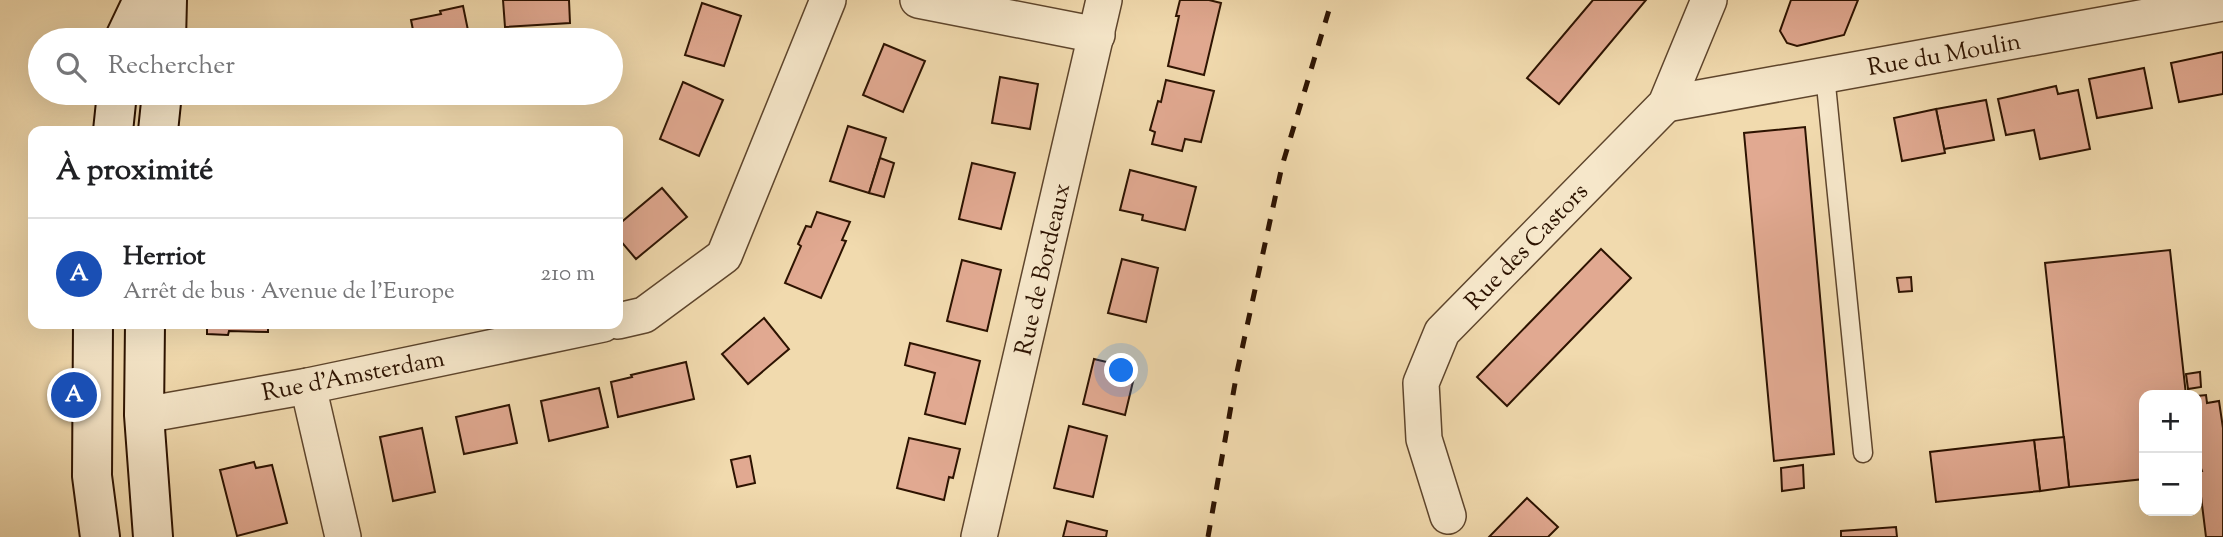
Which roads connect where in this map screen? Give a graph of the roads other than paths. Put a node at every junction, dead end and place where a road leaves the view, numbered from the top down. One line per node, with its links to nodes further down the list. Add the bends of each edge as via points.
1 (143, 0): 8 (main road)
2 (167, 0): 9 (main road)
3 (828, 0): 17 (street, via 724,256 644,315)
4 (918, 0): 10 (street)
5 (1104, 0): 10 (street, Rue de Bordeaux)
6 (1709, 0): 12 (street, Rue des Castors)
7 (2223, 3): 11 (street, Rue du Moulin)
8 (130, 28)
9 (166, 28)
10 (1097, 35): 28 (street, Rue de Bordeaux)
11 (1825, 75): 12 (street, Rue du Moulin); 23 (lane)
12 (1666, 104): 24 (street, Rue des Castors, via 1442,332 1421,383 1424,439)
13 (116, 105): 15 (main road)
14 (161, 105): 16 (main road)
15 (114, 126)
16 (159, 126)
17 (623, 320)
18 (93, 329): 25 (main road, via 92,476)
19 (145, 329): 22 (main road)
20 (579, 329): 21 (street, Rue d'Amsterdam)
21 (308, 386): 22 (street, Rue d'Amsterdam); 27 (street)
22 (144, 415): 26 (main road)
23 (1863, 453)
24 (1448, 516)
25 (100, 537)
26 (153, 537)
27 (343, 537)
28 (979, 537)

